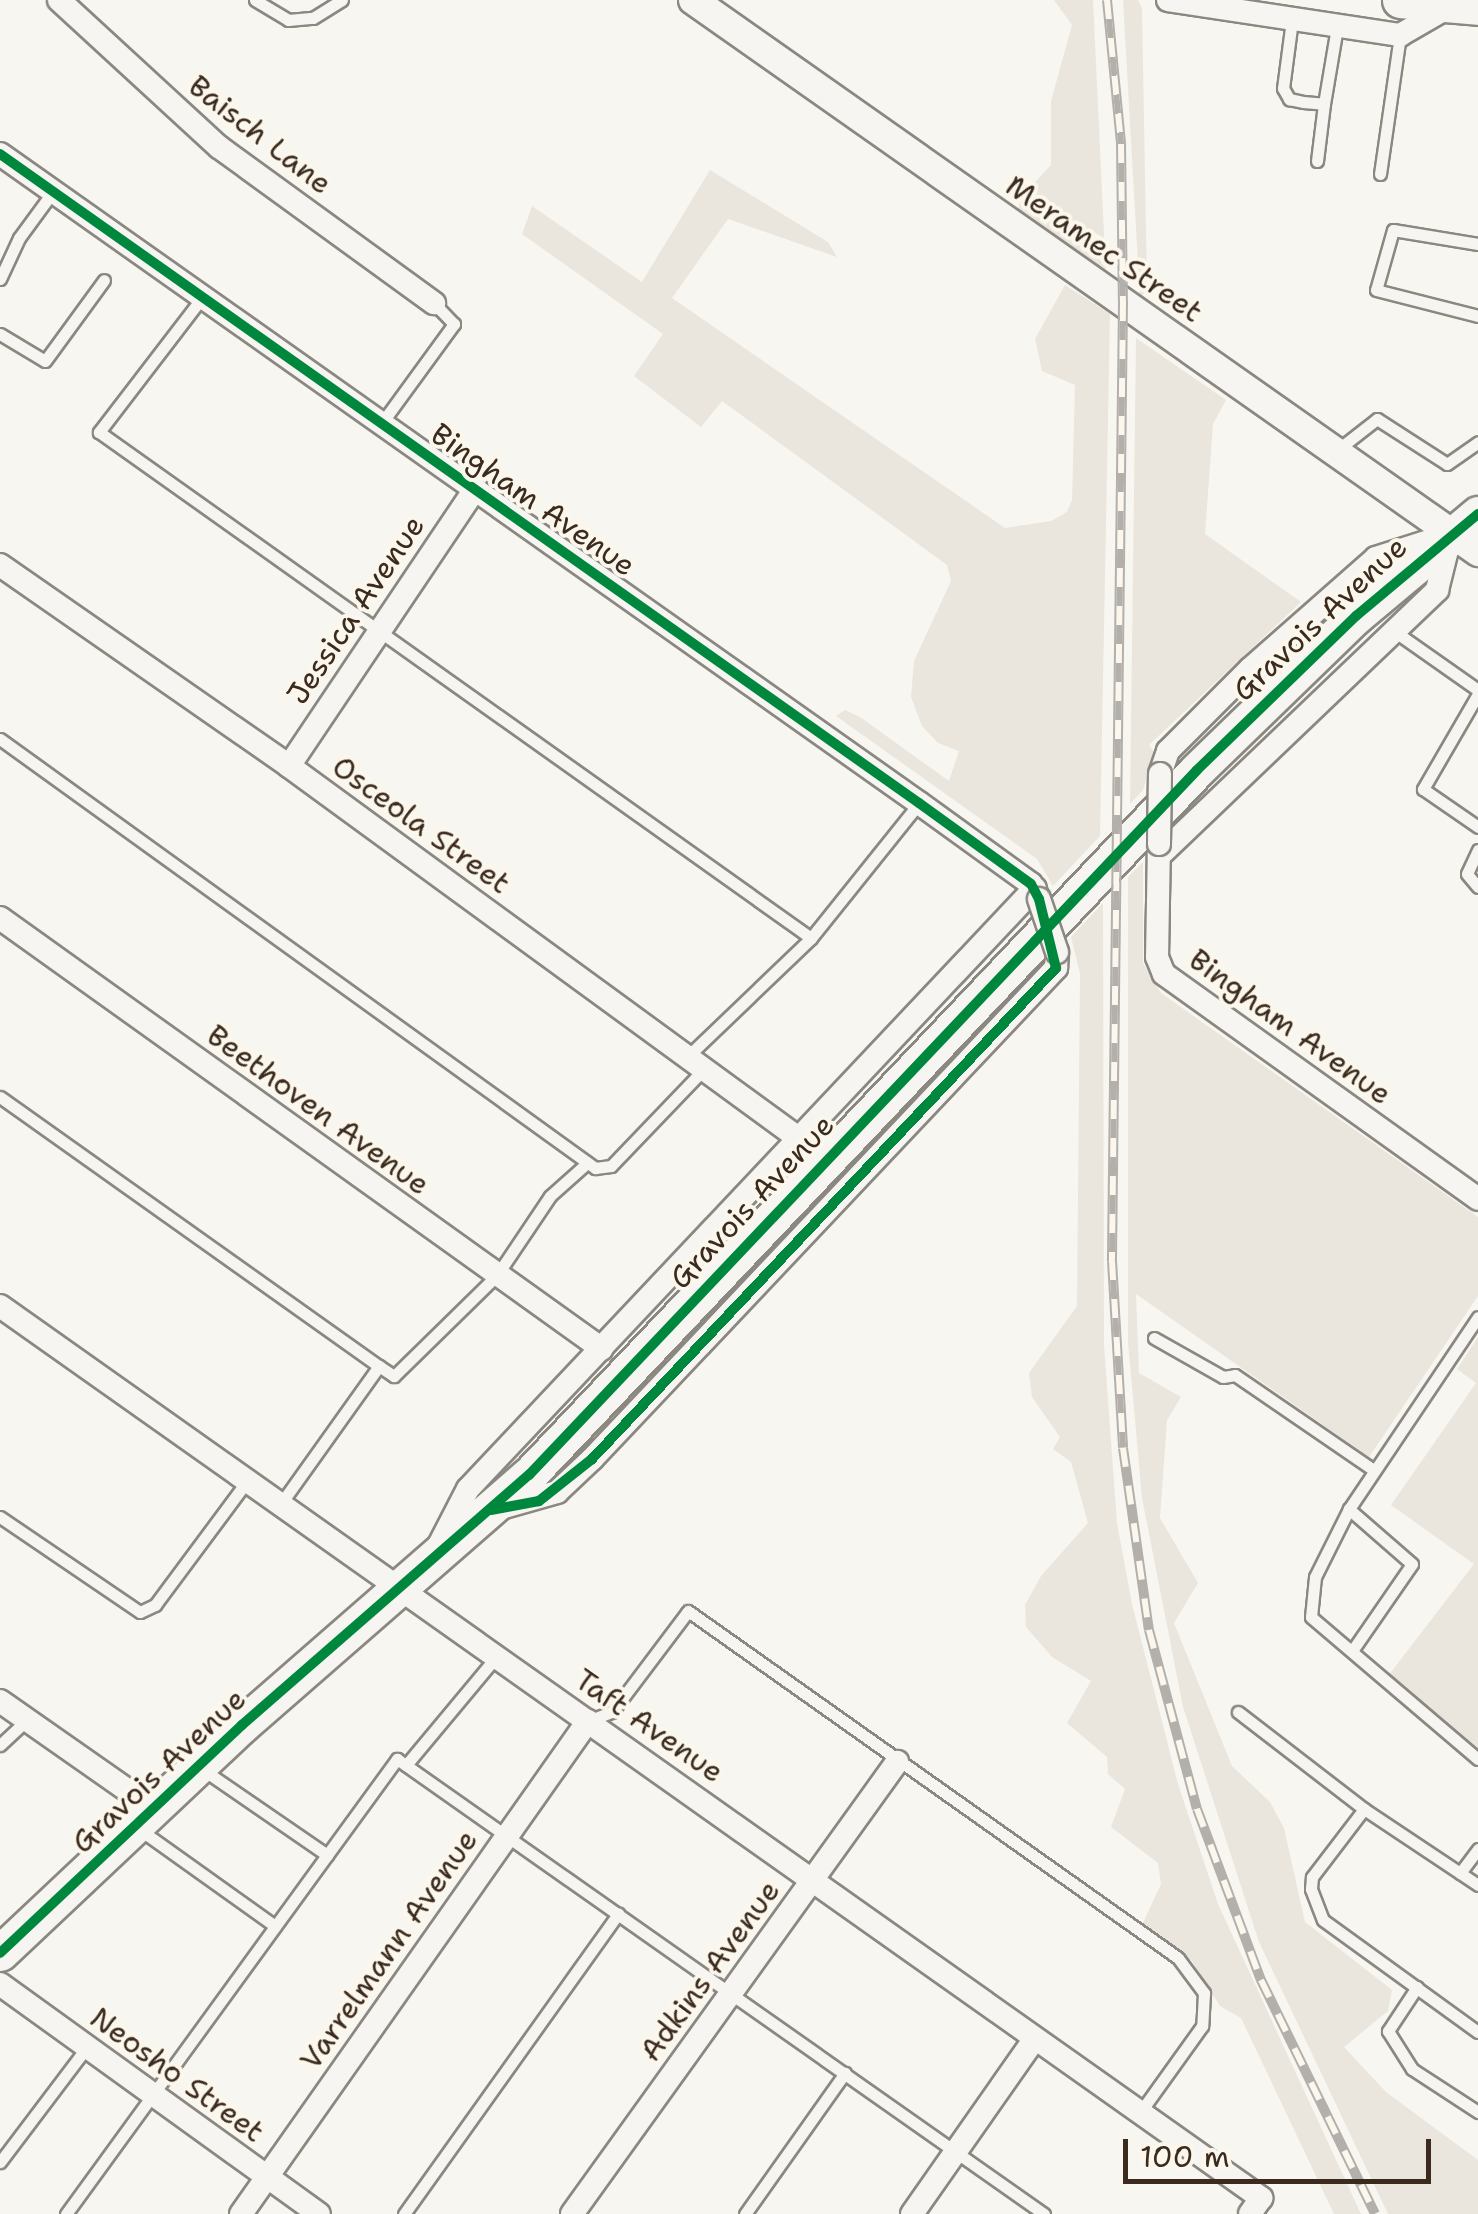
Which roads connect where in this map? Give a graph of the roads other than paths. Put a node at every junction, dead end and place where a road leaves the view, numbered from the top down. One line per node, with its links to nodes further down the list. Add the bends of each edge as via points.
1 (59, 0): 19 (street, Baisch Lane, via 219,147)
2 (255, 0): 3 (lane, via 288,20 313,18)
3 (342, 0)
4 (693, 0): 24 (street, Meramec Street)
5 (1168, 0): 8 (street)
6 (1455, 3): 7 (main road)
7 (1400, 18): 9 (street); 13 (lane)
8 (1292, 20): 9 (street); 10 (lane, via 1284,95)
9 (1337, 27): 10 (lane)
10 (1324, 104): 12 (lane)
11 (0, 154): 14 (street, Bingham Avenue)
12 (1317, 161)
13 (1380, 174)
14 (52, 194): 16 (lane, via 19,238); 18 (street, Bingham Avenue)
15 (1478, 244): 20 (lane, via 1394,230 1376,290)
16 (0, 279)
17 (104, 280): 21 (lane, via 45,361)
18 (201, 299): 22 (street, Bingham Avenue); 28 (lane, via 99,432)
19 (434, 304): 22 (lane, via 454,324)
20 (1478, 316)
21 (0, 334)
22 (381, 424): 25 (street, Bingham Avenue)
23 (1478, 442): 24 (lane, via 1447,464 1376,419)
24 (1336, 452): 26 (street, Meramec Street)
25 (475, 489): 28 (street, Jessica Avenue); 33 (street, Bingham Avenue)
26 (1469, 533): 29 (street, Gravois Avenue, via 1437,590); 35 (street, Gravois Avenue, bridge, via 1376,558 1168,751 1160,774); 56 (main road, Gravois Avenue, via 1197,770)
27 (0, 566): 32 (street, Osceola Street)
28 (378, 628): 32 (street, Jessica Avenue); 40 (lane)
29 (1394, 631): 30 (lane); 35 (street, Gravois Avenue)
30 (1478, 692): 34 (lane, via 1423,789)
31 (0, 740): 44 (lane)
32 (289, 766): 41 (street, Osceola Street)
33 (919, 803): 38 (street, Bingham Avenue); 40 (lane)
34 (1478, 827)
35 (1159, 850): 45 (street, Bingham Avenue, via 1157,957 1164,974)
36 (1478, 850): 37 (lane, via 1467,874)
37 (1478, 886)
38 (1037, 894): 43 (street, Gravois Avenue); 56 (street, Gravois Avenue, bridge, via 1056,968 592,1459 539,1501)
39 (0, 918): 46 (street, Beethoven Avenue)
40 (811, 938): 41 (lane)
41 (695, 1063): 43 (street, Osceola Street); 44 (lane, via 611,1166)
42 (0, 1097): 51 (lane)
43 (802, 1140): 50 (street, Gravois Avenue)
44 (587, 1163): 46 (lane, via 550,1196)
45 (1478, 1200)
46 (498, 1275): 50 (street, Beethoven Avenue); 51 (lane, via 394,1376)
47 (0, 1306): 53 (street, Taft Avenue)
48 (1478, 1317): 52 (lane)
49 (1154, 1338): 52 (lane, via 1223,1377 1236,1375)
50 (602, 1350): 58 (street, Gravois Avenue, via 468,1489)
51 (379, 1366): 54 (lane)
52 (1374, 1470): 55 (lane)
53 (247, 1481): 54 (street, Taft Avenue); 57 (lane, via 154,1605 140,1612)
54 (280, 1505): 59 (street, Taft Avenue)
55 (1349, 1509): 60 (lane, via 1315,1576 1311,1617); 60 (lane, via 1412,1564)
56 (491, 1510): 58 (main road, Gravois Avenue)
57 (0, 1517)
58 (434, 1556): 59 (main road, Gravois Avenue)
59 (400, 1586): 61 (street, Taft Avenue); 69 (main road, Gravois Avenue)
60 (1354, 1648): 67 (lane, via 1424,1719)
61 (498, 1655): 65 (street, Taft Avenue); 70 (lane)
62 (0, 1701): 64 (street)
63 (1238, 1712): 71 (lane)
64 (27, 1720): 66 (lane); 72 (street)
65 (588, 1721): 68 (lane, via 612,1712 688,1611); 73 (street, Varrelmann Avenue); 77 (street, Taft Avenue)
66 (0, 1745)
67 (1478, 1760)
68 (897, 1762): 77 (street, Adkins Avenue); 91 (lane, via 1191,1970 1204,1992 1202,2026)
69 (199, 1766): 72 (main road, Gravois Avenue); 75 (lane)
70 (406, 1766): 73 (lane); 75 (lane, via 397,1759)
71 (1364, 1809): 76 (lane); 83 (lane, via 1312,1877 1313,1902 1323,1920)
72 (145, 1818): 80 (lane); 81 (main road, Gravois Avenue)
73 (506, 1834): 79 (lane); 94 (street, Varrelmann Avenue)
74 (1478, 1849): 76 (lane)
75 (327, 1855): 80 (lane)
76 (1460, 1873): 78 (lane)
77 (814, 1877): 84 (street, Adkins Avenue); 86 (street, Taft Avenue)
78 (1478, 1885)
79 (618, 1914): 84 (lane); 99 (lane)
80 (276, 1926): 89 (lane)
81 (0, 1954)
82 (0, 1984): 87 (street, Neosho Street)
83 (1417, 1988): 85 (lane); 90 (lane, via 1388,2031 1412,2069)
84 (732, 1993): 88 (lane); 100 (street, Adkins Avenue)
85 (1478, 2032)
86 (1034, 2040): 91 (street, Taft Avenue); 92 (street)
87 (87, 2047): 89 (street, Neosho Street); 93 (lane)
88 (845, 2074): 92 (lane); 101 (lane)
89 (153, 2095): 94 (street, Neosho Street); 96 (lane)
90 (1478, 2112)
91 (1139, 2114): 95 (street, Taft Avenue)
92 (954, 2154): 102 (street); 103 (lane)
93 (0, 2162)
94 (268, 2177): 97 (street, Varrelmann Avenue); 98 (street, Neosho Street)
95 (1256, 2206)
96 (66, 2214)
97 (241, 2214)
98 (319, 2214)
99 (404, 2214)
100 (572, 2214)
101 (745, 2214)
102 (912, 2214)
103 (1044, 2214)

